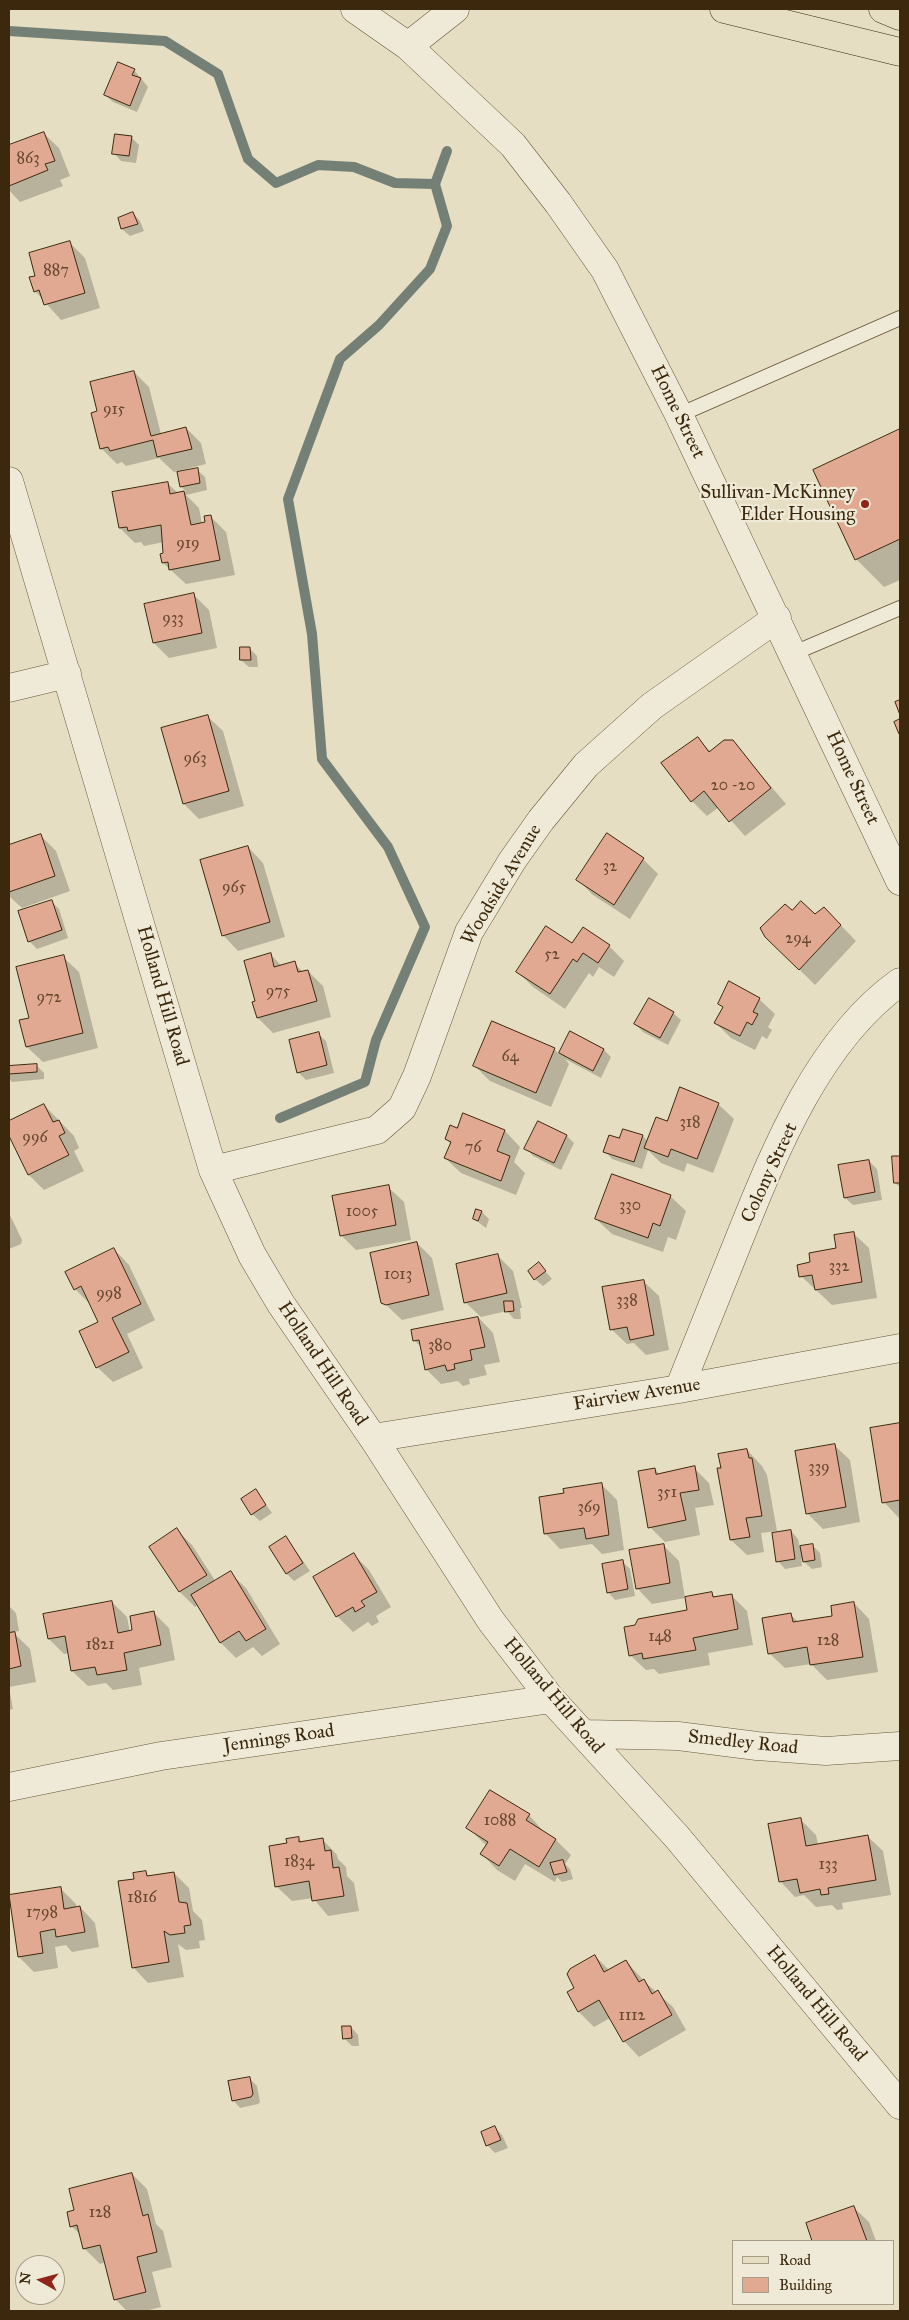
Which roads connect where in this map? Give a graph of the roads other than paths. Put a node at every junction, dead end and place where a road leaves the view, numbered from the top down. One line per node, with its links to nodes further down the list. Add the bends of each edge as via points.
1 (355, 9): 6 (street, Home Street)
2 (455, 9): 6 (street)
3 (724, 9): 7 (main road)
4 (883, 9): 5 (main road)
5 (900, 16)
6 (408, 46): 9 (street, Home Street, via 513,145 558,202 605,270)
7 (900, 52)
8 (900, 318): 9 (lane)
9 (679, 415): 12 (street, Home Street)
10 (9, 482): 14 (street, Holland Hill Road)
11 (900, 608): 13 (lane)
12 (777, 618): 13 (street, Home Street); 18 (street, Woodside Avenue, via 652,706 586,765 541,820 512,861 470,932 402,1108 377,1130)
13 (794, 653): 16 (street, Home Street)
14 (67, 674): 15 (street); 18 (street, Holland Hill Road)
15 (9, 688)
16 (900, 881)
17 (900, 982): 20 (street, Colony Street, via 857,1020 811,1086 765,1175)
18 (213, 1170): 21 (street, Holland Hill Road, via 252,1255 281,1304)
19 (900, 1348): 20 (street, Fairview Avenue)
20 (679, 1388): 21 (street, Fairview Avenue)
21 (373, 1438): 22 (street, Holland Hill Road, via 491,1621)
22 (551, 1699): 23 (street, Holland Hill Road); 25 (street, Jennings Road, via 161,1756)
23 (585, 1734): 24 (street, Smedley Road, via 678,1736 826,1751); 26 (street, Holland Hill Road, via 677,1837)
24 (900, 1746)
25 (9, 1787)
26 (900, 2105)

